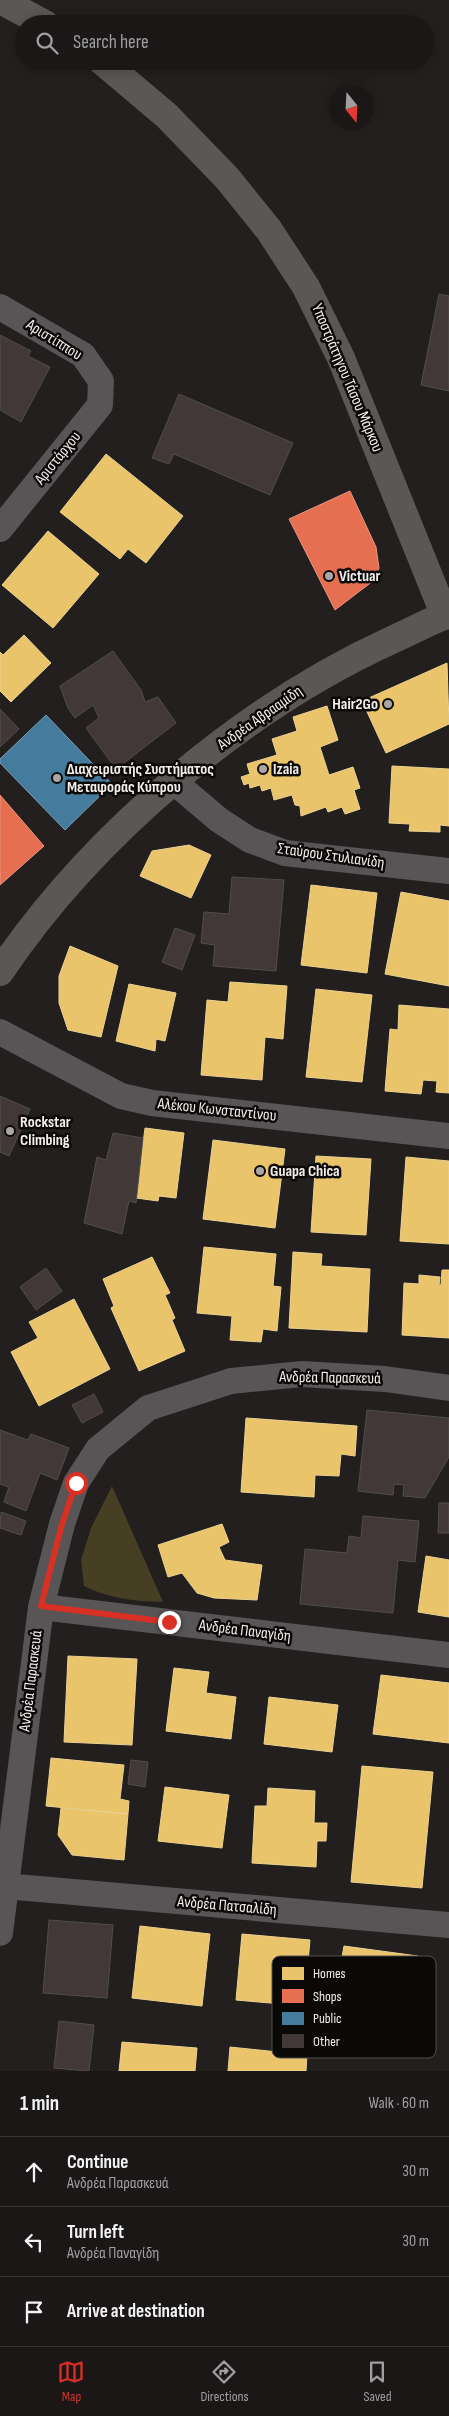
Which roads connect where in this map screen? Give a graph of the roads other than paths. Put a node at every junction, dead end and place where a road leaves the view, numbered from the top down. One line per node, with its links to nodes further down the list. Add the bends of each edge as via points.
1 (0, 0): 2 (main road)
2 (28, 15)
3 (113, 70): 7 (main road, Υποστράτηγου Τάσου Μάρκου, via 167,116 227,178 269,230 306,287 341,358)
4 (0, 307): 5 (street, Αριστίππου, via 83,355)
5 (101, 381): 6 (street, Αριστάρχου, via 100,405)
6 (0, 529)
7 (447, 615): 8 (main road, Ανδρέα Αβρααμίδη, via 346,662 259,715)
8 (174, 781): 9 (street, Σταύρου Στυλιανίδη, via 234,830 250,840 285,853); 10 (main road, Ανδρέα Αβρααμίδη, via 91,858)
9 (449, 871)
10 (4, 955)
11 (0, 1032): 12 (street, Αλέκου Κωνσταντίνου, via 121,1096 152,1103)
12 (449, 1136)
13 (449, 1388): 14 (street, Ανδρέα Παρασκευά, via 385,1379 302,1374 231,1381 148,1408 98,1450 76,1483)
14 (41, 1606): 15 (street, Ανδρέα Παναγίδη); 16 (street, Ανδρέα Παρασκευά)
15 (449, 1655)
16 (4, 1886): 17 (street, Ανδρέα Πατσαλίδη); 18 (street, Ανδρέα Παρασκευά)
17 (449, 1925)
18 (0, 1933)

